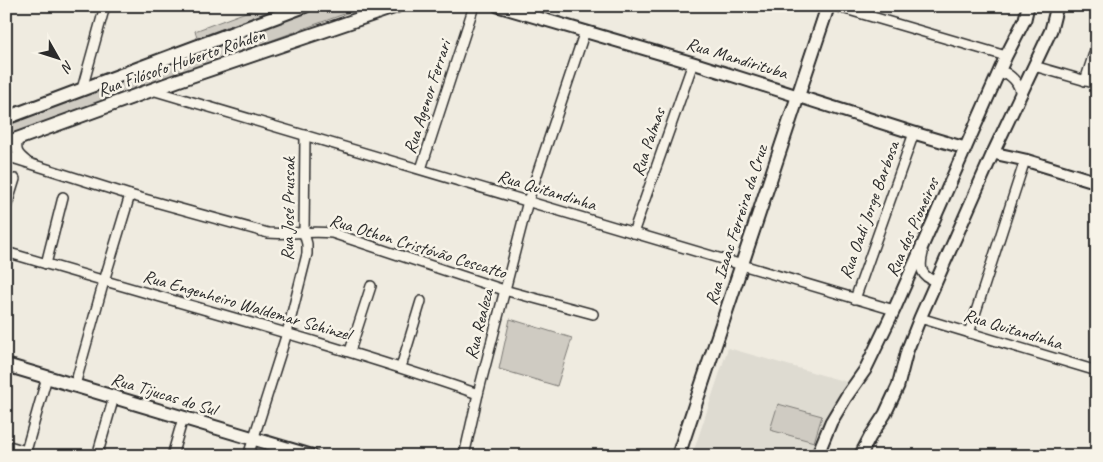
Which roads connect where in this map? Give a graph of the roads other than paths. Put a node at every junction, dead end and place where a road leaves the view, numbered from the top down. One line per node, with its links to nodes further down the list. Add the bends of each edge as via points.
1 (105, 6): 19 (street)
2 (305, 6): 19 (main road, Rua Filósofo Huberto Rohden)
3 (397, 6): 16 (main road, Rua Filósofo Huberto Rohden)
4 (474, 6): 33 (street, Rua Agenor Ferrari)
5 (498, 6): 10 (street, Rua Mandirituba)
6 (828, 6): 22 (main road, Rua Izaac Ferreira da Cruz)
7 (835, 6): 12 (street)
8 (1028, 6): 12 (street, Rua dos Pioneiros)
9 (1057, 6): 14 (street, via 1051,30)
10 (585, 31): 13 (street, Rua Mandirituba); 38 (street, Rua Realeza)
11 (1097, 44): 17 (street)
12 (1006, 56): 15 (street, Rua dos Pioneiros)
13 (693, 62): 22 (street, Rua Mandirituba); 42 (street, Rua Palmas)
14 (1034, 66): 17 (street); 21 (street)
15 (997, 76): 21 (street, via 1006,72 1018,83); 28 (street, Rua dos Pioneiros)
16 (179, 80): 20 (main road, Rua Filósofo Huberto Rohden); 23 (street, via 178,92)
17 (1085, 81): 18 (street)
18 (1097, 84)
19 (82, 89): 24 (main road, Rua Filósofo Huberto Rohden)
20 (152, 90): 23 (street, Rua Quitandinha); 27 (main road, Rua Filósofo Huberto Rohden)
21 (1021, 94): 29 (street)
22 (798, 95): 25 (street, Rua Mandirituba); 45 (main road, Rua Izaac Ferreira da Cruz)
23 (192, 102): 26 (street, Rua Quitandinha)
24 (6, 118)
25 (914, 133): 28 (street, Rua Mandirituba); 50 (street, Rua Oadi Jorge Barbosa)
26 (305, 135): 33 (street, Rua Quitandinha); 41 (street, Rua José Prussak)
27 (12, 141): 32 (street, via 17,154)
28 (965, 148): 40 (street, Rua dos Pioneiros)
29 (993, 154): 31 (street); 47 (street)
30 (6, 156): 32 (street, Rua Othon Cristóvão Cescatto)
31 (1025, 160): 35 (street); 55 (street)
32 (30, 165): 36 (street, Rua Othon Cristóvão Cescatto)
33 (421, 169): 38 (street, Rua Quitandinha)
34 (15, 179): 39 (street)
35 (1097, 182)
36 (130, 195): 41 (street, Rua Othon Cristóvão Cescatto, via 268,233); 46 (street)
37 (63, 197): 44 (street)
38 (528, 201): 42 (street, Rua Quitandinha); 49 (street, Rua Realeza)
39 (6, 208)
40 (932, 224): 47 (street, via 920,269 929,279); 52 (street, Rua dos Pioneiros)
41 (304, 232): 49 (street, Rua Othon Cristóvão Cescatto, via 332,233); 56 (street, Rua José Prussak, via 307,254)
42 (633, 233): 45 (street, Rua Quitandinha)
43 (6, 252): 44 (street, Rua Engenheiro Waldemar Schinzel)
44 (46, 264): 46 (street, Rua Engenheiro Waldemar Schinzel)
45 (742, 265): 50 (street, Rua Quitandinha); 73 (main road, Rua Izaac Ferreira da Cruz)
46 (104, 281): 56 (street, Rua Engenheiro Waldemar Schinzel); 62 (street)
47 (936, 281): 54 (street)
48 (370, 286): 57 (street)
49 (504, 290): 53 (street, Rua Othon Cristóvão Cescatto); 63 (street, Rua Realeza)
50 (855, 299): 52 (street, Rua Quitandinha)
51 (421, 300): 59 (street)
52 (894, 310): 74 (street, Rua dos Pioneiros, via 865,370 831,422)
53 (593, 314)
54 (920, 318): 55 (street, Rua Quitandinha); 75 (street, via 898,386)
55 (969, 332): 60 (street, Rua Quitandinha)
56 (287, 333): 57 (street, Rua Engenheiro Waldemar Schinzel); 66 (street, Rua José Prussak)
57 (350, 351): 59 (street, Rua Engenheiro Waldemar Schinzel)
58 (6, 365): 61 (main road, Rua Tijucas do Sul)
59 (401, 367): 63 (street, Rua Engenheiro Waldemar Schinzel)
60 (1097, 371)
61 (48, 377): 62 (main road, Rua Tijucas do Sul); 67 (street, via 26,451)
62 (75, 385): 64 (main road, Rua Tijucas do Sul)
63 (478, 394): 72 (street, Rua Realeza)
64 (114, 397): 65 (main road, Rua Tijucas do Sul); 68 (street)
65 (183, 418): 66 (main road, Rua Tijucas do Sul); 69 (street)
66 (253, 438): 70 (street, Rua José Prussak); 71 (main road, Rua Tijucas do Sul)
67 (9, 446)
68 (97, 456)
69 (172, 456)
70 (248, 456)
71 (312, 456)
72 (464, 456)
73 (678, 456)
74 (817, 456)
75 (860, 456)

